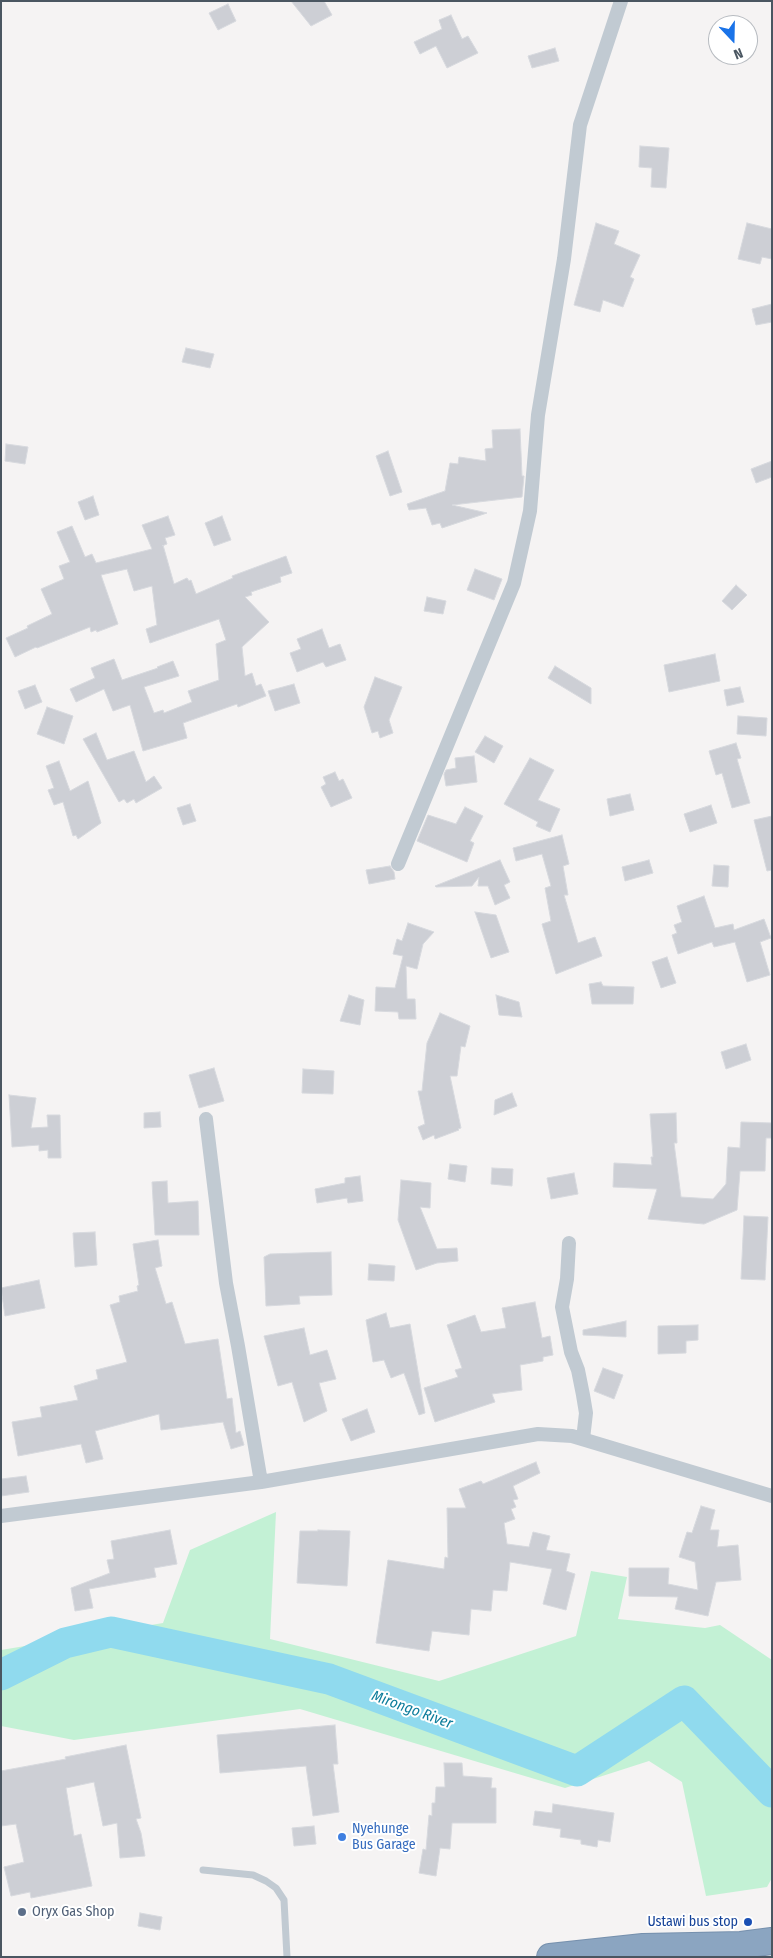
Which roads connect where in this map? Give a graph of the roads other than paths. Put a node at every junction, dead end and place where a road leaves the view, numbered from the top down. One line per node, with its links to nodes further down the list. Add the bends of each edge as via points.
1 (621, 1): 2 (street, via 580,125 564,259 538,415 530,511 514,583)
2 (398, 864)
3 (206, 1118): 6 (street, via 226,1283)
4 (569, 1243): 5 (street, via 562,1307 586,1413)
5 (582, 1439): 6 (street, via 538,1434); 7 (street)
6 (261, 1482): 8 (street)
7 (772, 1496)
8 (1, 1516)
9 (203, 1870): 13 (lane, via 253,1875 276,1888 284,1900)
10 (772, 1940): 11 (highway)
11 (741, 1951): 12 (highway, via 644,1946)
12 (563, 1956)
13 (287, 1957)

